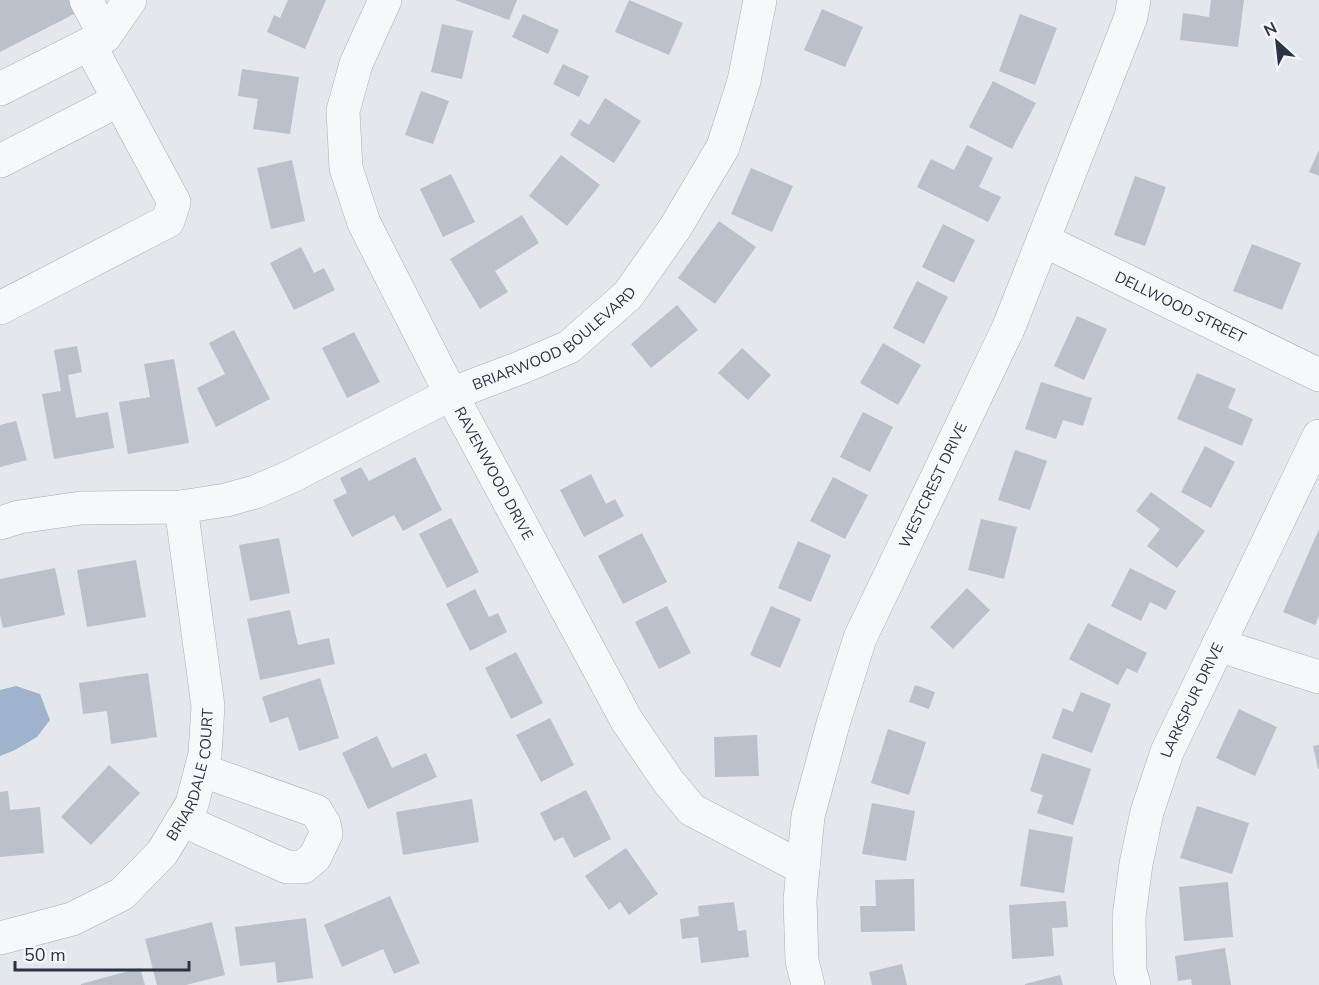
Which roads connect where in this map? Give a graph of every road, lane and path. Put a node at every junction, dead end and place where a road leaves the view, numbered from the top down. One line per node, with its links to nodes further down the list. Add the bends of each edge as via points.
1 (86, 0): 6 (street)
2 (130, 0): 6 (street)
3 (385, 0): 13 (street, RAVENWOOD DRIVE, via 356,64 343,111 346,168 364,223)
4 (760, 0): 13 (street, BRIARWOOD BOULEVARD, via 744,81 723,147 675,228 628,295 569,347)
5 (1134, 0): 10 (street, WESTCREST DRIVE, via 1131,17)
6 (97, 40): 7 (street); 8 (street)
7 (0, 89)
8 (120, 100): 9 (street); 11 (street, via 174,202 168,221)
9 (0, 161)
10 (1043, 240): 12 (street, DELLWOOD STREET); 21 (street, WESTCREST DRIVE, via 1008,329 860,638 808,816)
11 (0, 308)
12 (1319, 375)
13 (451, 394): 15 (street, BRIARWOOD BOULEVARD, via 255,492); 21 (street, RAVENWOOD DRIVE, via 627,721 668,781 692,810)
14 (1319, 436): 17 (street, LARKSPUR DRIVE)
15 (181, 507): 16 (street, BRIARWOOD BOULEVARD, via 81,508 19,517); 19 (street, BRIARDALE COURT, via 208,706)
16 (0, 524)
17 (1218, 645): 18 (street); 24 (street, LARKSPUR DRIVE, via 1167,752 1147,812 1129,917)
18 (1319, 677)
19 (201, 770): 20 (street, BRIARDALE COURT, via 192,804); 20 (street, via 316,811 326,834 315,857 303,867 287,867)
20 (182, 820): 22 (street, BRIARDALE COURT, via 162,852 122,894 72,919)
21 (803, 867): 23 (street, WESTCREST DRIVE, via 802,961)
22 (0, 938)
23 (808, 985)
24 (1134, 985)

